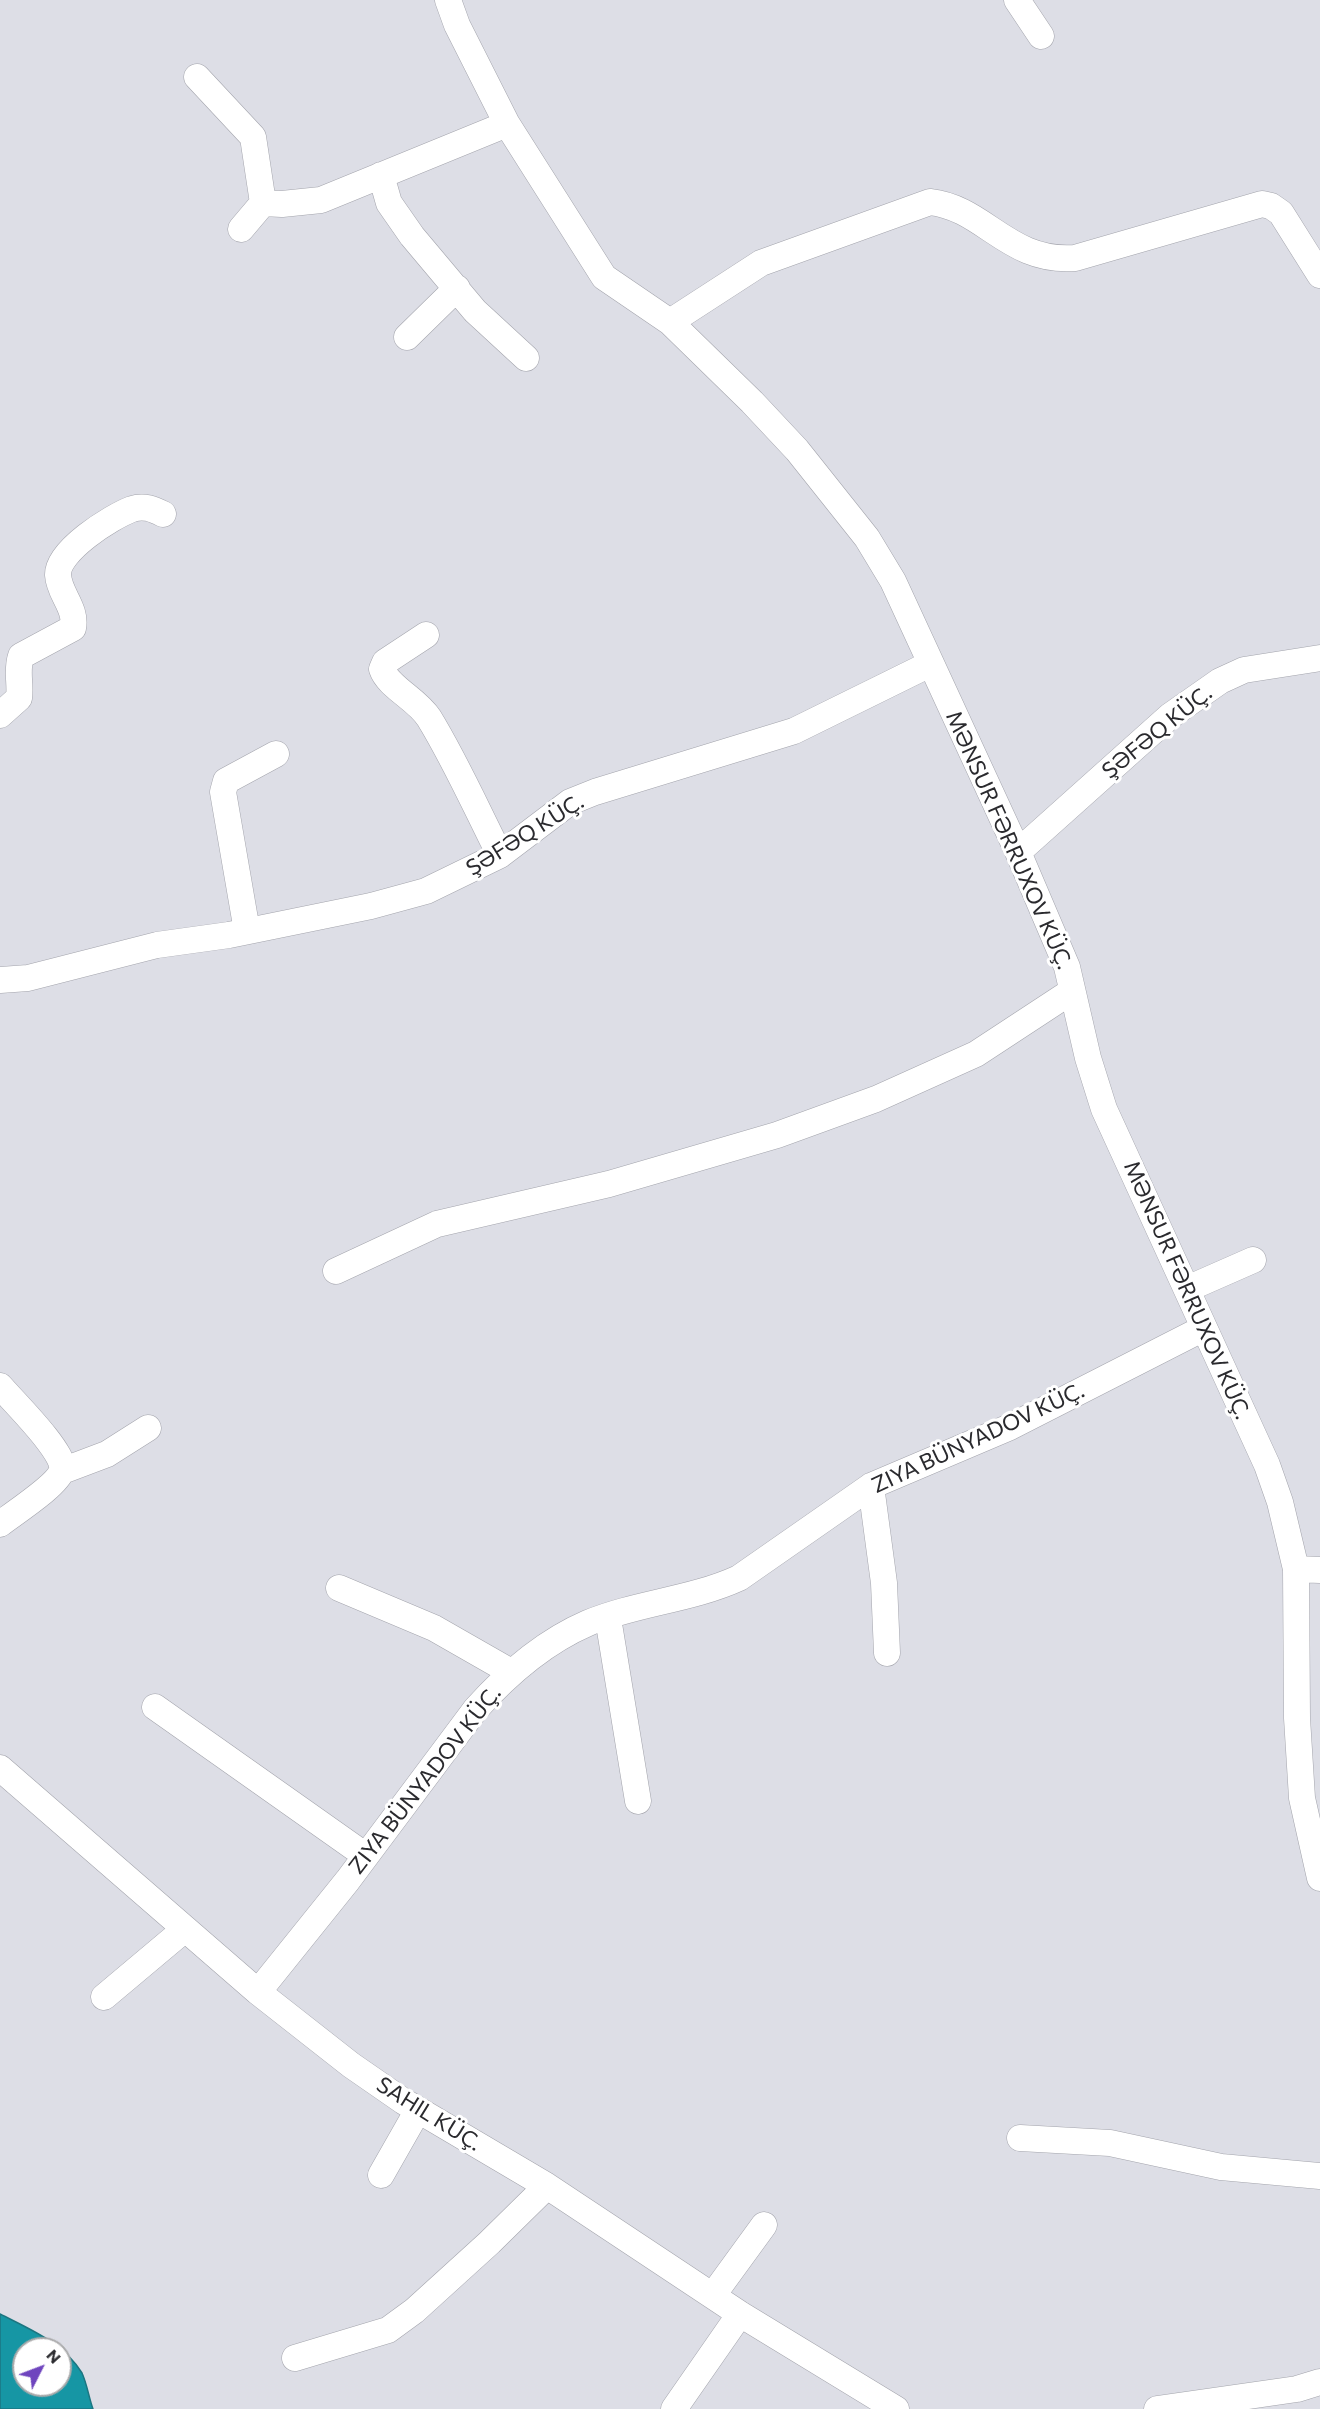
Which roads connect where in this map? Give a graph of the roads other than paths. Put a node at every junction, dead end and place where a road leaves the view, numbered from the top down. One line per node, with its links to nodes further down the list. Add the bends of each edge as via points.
1 (448, 0): 5 (street, MƏNSUR FƏRRUXOV KÜÇ.)
2 (1017, 0): 3 (street)
3 (1041, 36)
4 (197, 77): 7 (street, via 253,137)
5 (507, 124): 6 (street); 11 (street, MƏNSUR FƏRRUXOV KÜÇ., via 604,277)
6 (381, 175): 7 (street, via 321,200); 10 (street, via 389,203)
7 (263, 203): 8 (street)
8 (241, 229)
9 (1320, 275): 11 (street, via 1281,213 1262,204 1075,258 1054,260 1031,254 949,204 930,202 760,263)
10 (457, 288): 12 (street); 13 (street)
11 (670, 322): 17 (street, MƏNSUR FƏRRUXOV KÜÇ., via 797,450 867,538 893,581)
12 (408, 337)
13 (526, 358)
14 (163, 514): 18 (street, via 148,507 133,508 90,533 59,564 58,577 75,618 74,628 21,656 17,669 19,698)
15 (426, 635): 21 (street, via 385,662 385,678 411,696 429,717)
16 (1320, 658): 20 (street, ŞƏFƏQ KÜÇ., via 1244,670 1220,681 1170,716)
17 (930, 664): 20 (street, MƏNSUR FƏRRUXOV KÜÇ.); 21 (street, ŞƏFƏQ KÜÇ., via 794,731 570,802)
18 (0, 715)
19 (276, 754): 22 (street, via 226,781 223,792)
20 (1018, 852): 24 (street, MƏNSUR FƏRRUXOV KÜÇ., via 1066,967)
21 (500, 855): 22 (street, ŞƏFƏQ KÜÇ., via 426,891)
22 (247, 931): 23 (street, ŞƏFƏQ KÜÇ., via 157,945 28,978)
23 (0, 980)
24 (1072, 991): 26 (street, via 976,1054 876,1099 777,1135 609,1184 437,1224); 27 (street, MƏNSUR FƏRRUXOV KÜÇ., via 1104,1108)
25 (1253, 1260): 27 (street)
26 (336, 1271)
27 (1187, 1289): 28 (street, MƏNSUR FƏRRUXOV KÜÇ.)
28 (1204, 1328): 32 (street, ZIYA BÜNYADOV KÜÇ., via 1010,1427); 34 (street, MƏNSUR FƏRRUXOV KÜÇ.)
29 (0, 1386): 31 (street, via 49,1441 63,1462)
30 (148, 1428): 31 (street, via 107,1454)
31 (62, 1471): 33 (street)
32 (870, 1486): 36 (street, ZIYA BÜNYADOV KÜÇ., via 739,1578 717,1588); 37 (street, via 884,1582)
33 (0, 1524)
34 (1308, 1570): 42 (street, MƏNSUR FƏRRUXOV KÜÇ., via 1297,1718 1302,1798)
35 (339, 1588): 38 (street, via 434,1628)
36 (608, 1617): 38 (street, ZIYA BÜNYADOV KÜÇ., via 570,1633); 41 (street)
37 (887, 1653)
38 (511, 1672): 43 (street, ZIYA BÜNYADOV KÜÇ., via 475,1710)
39 (155, 1707): 43 (street)
40 (6, 1782): 45 (street, SAHIL KÜÇ.)
41 (638, 1801)
42 (1313, 1827): 44 (street, MƏNSUR FƏRRUXOV KÜÇ.)
43 (366, 1856): 46 (street, ZIYA BÜNYADOV KÜÇ.)
44 (1320, 1878)
45 (185, 1929): 46 (street, SAHIL KÜÇ.); 47 (street)
46 (258, 1992): 48 (street, SAHIL KÜÇ., via 351,2065)
47 (104, 1996)
48 (418, 2110): 50 (street); 52 (street, SAHIL KÜÇ.)
49 (1020, 2138): 51 (street, via 1110,2143 1221,2167)
50 (381, 2175)
51 (1320, 2176)
52 (547, 2186): 54 (street, SAHIL KÜÇ.); 56 (street, via 414,2311 388,2330)
53 (764, 2225): 54 (street)
54 (713, 2295): 55 (street, SAHIL KÜÇ.)
55 (740, 2314): 58 (street); 59 (street, SAHIL KÜÇ.)
56 (295, 2358)
57 (1320, 2382): 60 (street, via 1297,2389)
58 (674, 2409)
59 (896, 2409)
60 (1157, 2409)

